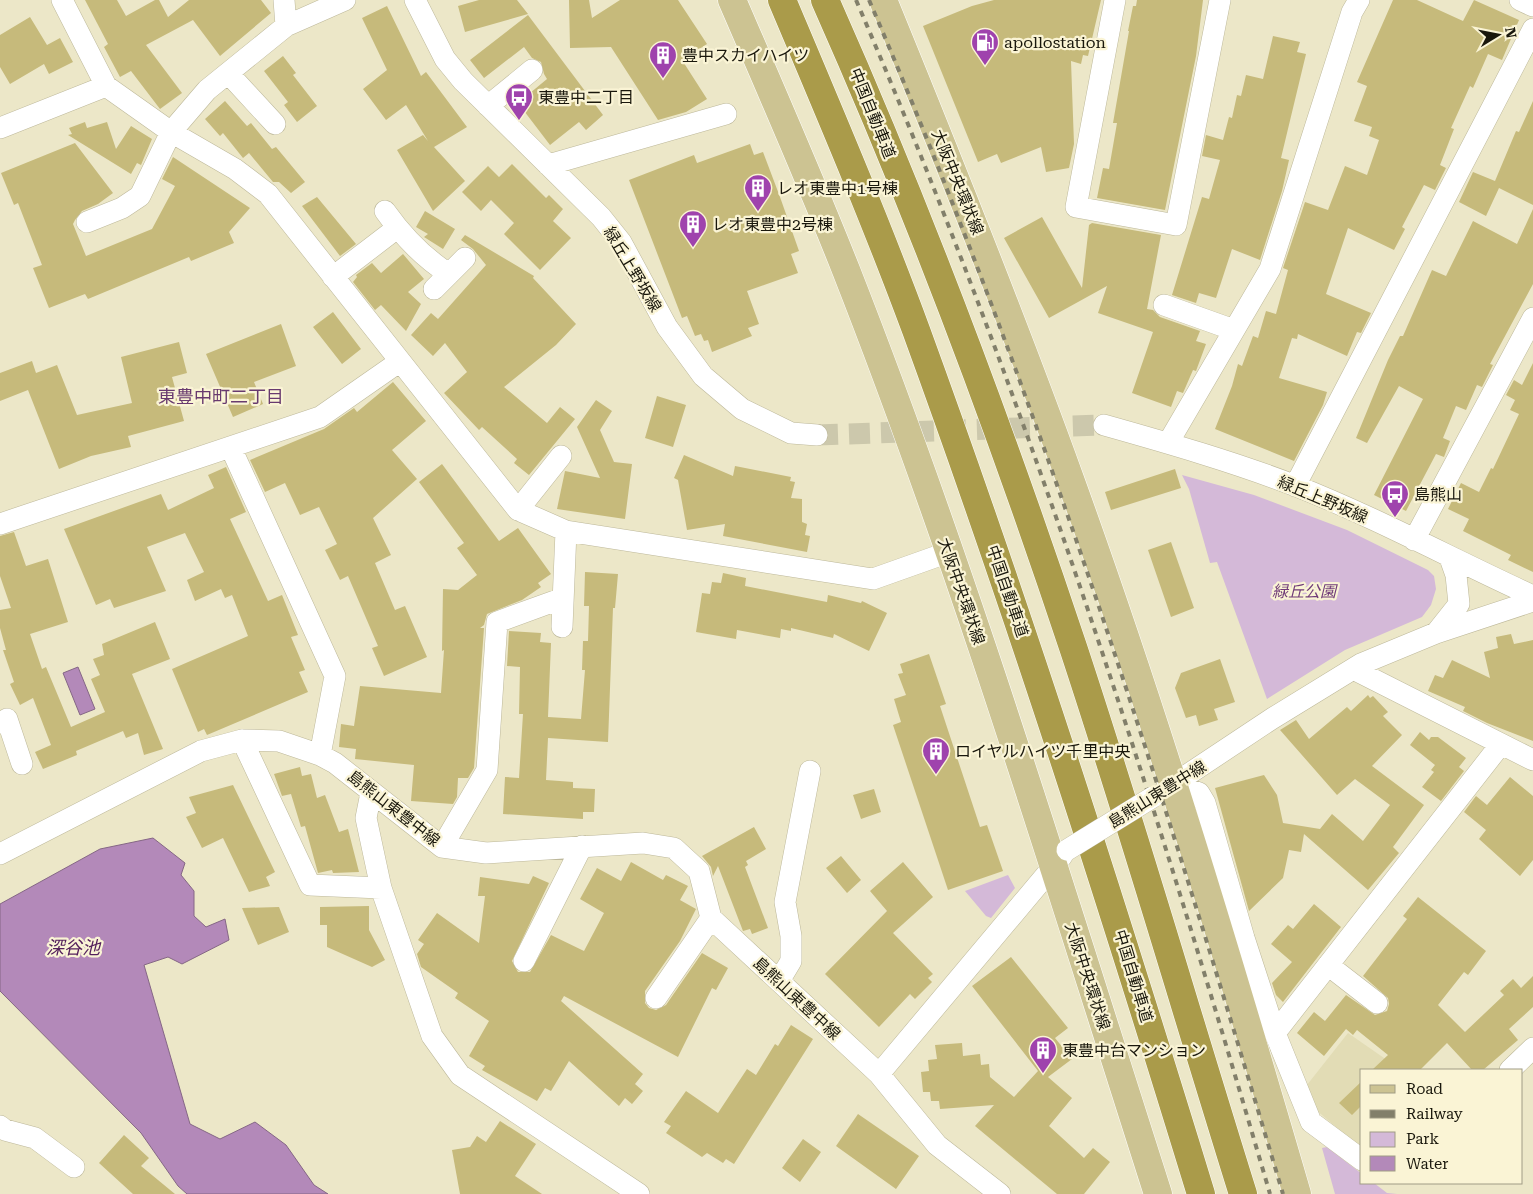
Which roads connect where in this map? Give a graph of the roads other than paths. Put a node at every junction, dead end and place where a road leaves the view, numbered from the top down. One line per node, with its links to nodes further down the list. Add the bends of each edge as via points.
1 (62, 0): 18 (street)
2 (284, 0): 14 (street)
3 (345, 0): 14 (street)
4 (415, 0): 19 (street, 緑丘上野坂線, via 445,59)
5 (732, 0): 44 (main road, 大阪中央環状線, via 847,272)
6 (782, 0): 82 (highway, 中国自動車道, via 915,327 1005,580 1124,941)
7 (825, 0): 83 (highway, 中国自動車道, via 932,258 1043,560 1106,750)
8 (883, 0): 59 (main road, 大阪中央環状線, via 1022,348 1098,558)
9 (1116, 0): 10 (street, via 1076,207 1176,225)
10 (1220, 0)
11 (1359, 0): 32 (street, via 1352,12 1270,269)
12 (1520, 0): 13 (street)
13 (1533, 6)
14 (286, 26): 17 (street)
15 (1533, 28): 39 (street)
16 (532, 70): 19 (street)
17 (228, 73): 21 (street); 23 (street, via 207,90)
18 (106, 86): 22 (street); 23 (street)
19 (488, 106): 24 (street, 緑丘上野坂線)
20 (726, 114): 24 (street)
21 (275, 124)
22 (0, 128)
23 (172, 132): 25 (street, via 140,196 122,208); 28 (street, via 235,169 268,194)
24 (548, 165): 35 (street, 緑丘上野坂線, via 621,242 667,327 703,376 742,409 791,433)
25 (87, 222)
26 (465, 258): 27 (street)
27 (449, 274): 28 (street, via 434,264 391,219); 29 (street)
28 (333, 277): 33 (street)
29 (434, 289)
30 (1164, 305): 32 (street)
31 (1533, 318): 43 (street)
32 (1234, 330): 36 (street)
33 (399, 362): 37 (street, via 320,417); 40 (street)
34 (1104, 425): 36 (street, 緑丘上野坂線)
35 (816, 435)
36 (1168, 443): 39 (street, 緑丘上野坂線)
37 (231, 448): 41 (street); 55 (street, via 335,676)
38 (561, 456): 40 (street)
39 (1295, 486): 43 (street, 緑丘上野坂線)
40 (518, 510): 42 (street)
41 (0, 524)
42 (566, 532): 44 (street, via 873,579); 47 (street)
43 (1414, 540): 45 (street, 緑丘上野坂線)
44 (949, 552): 64 (main road, 大阪中央環状線)
45 (1450, 558): 46 (street, 緑丘上野坂線); 50 (street, via 1456,575 1459,604)
46 (1533, 596)
47 (563, 598): 49 (street); 62 (street, via 498,622 487,770)
48 (1533, 602): 50 (street, 島熊山東豊中線)
49 (562, 626)
50 (1436, 633): 51 (street, 島熊山東豊中線)
51 (1353, 669): 54 (street); 59 (street, 島熊山東豊中線)
52 (0, 722): 57 (street, via 7,720)
53 (242, 740): 55 (street, 島熊山東豊中線, via 279,741); 63 (street, 島熊山東豊中線, via 201,751); 65 (street, via 310,885)
54 (1501, 744): 56 (street); 68 (street)
55 (320, 755): 60 (street, 島熊山東豊中線, via 335,763)
56 (1533, 760)
57 (22, 764)
58 (810, 771): 69 (street, via 784,902 791,936 791,961)
59 (1163, 791): 64 (street, 島熊山東豊中線, bridge); 72 (street, via 1199,793 1205,803); 84 (main road, 大阪中央環状線)
60 (371, 793): 62 (street, 島熊山東豊中線); 65 (street, via 366,818)
61 (582, 846): 62 (street, 島熊山東豊中線, via 486,853); 66 (street, 島熊山東豊中線, via 643,843 674,848 699,871); 67 (street)
62 (442, 847)
63 (0, 854)
64 (1060, 858): 75 (street, 島熊山東豊中線); 81 (main road, 大阪中央環状線)
65 (381, 888): 79 (street, via 432,1036 460,1075)
66 (711, 918): 69 (street, 島熊山東豊中線); 70 (street)
67 (524, 961)
68 (1328, 965): 71 (street); 72 (street)
69 (779, 981): 75 (street, 島熊山東豊中線)
70 (656, 998)
71 (1377, 1003)
72 (1275, 1033): 77 (street, via 1311,1122)
73 (1533, 1048): 74 (street)
74 (1511, 1069)
75 (879, 1074): 80 (street, via 937,1146)
76 (0, 1126): 78 (street, via 35,1138)
77 (1360, 1159)
78 (74, 1167)
79 (639, 1194)
80 (1000, 1194)
81 (1158, 1194)
82 (1200, 1194)
83 (1242, 1194)
84 (1297, 1194)

